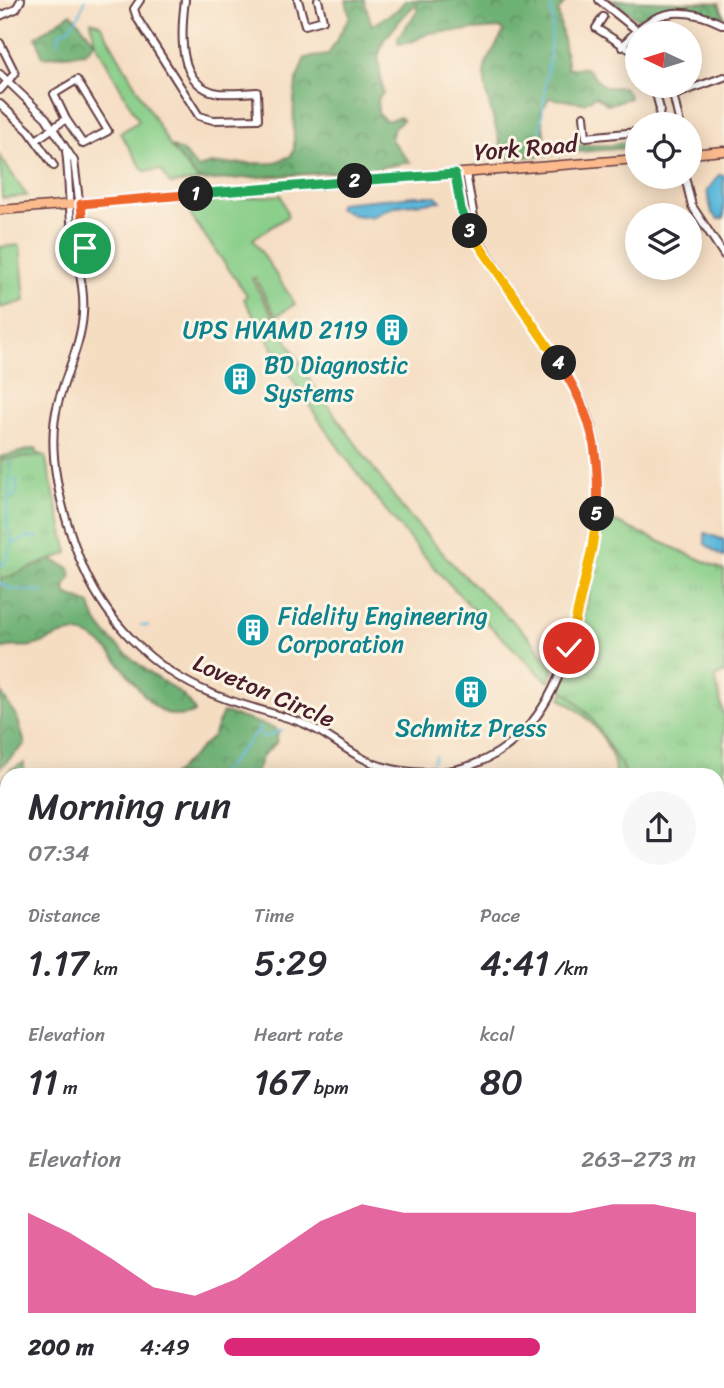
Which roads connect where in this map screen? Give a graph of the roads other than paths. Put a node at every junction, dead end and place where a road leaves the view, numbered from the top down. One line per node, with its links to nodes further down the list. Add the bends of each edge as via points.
1 (21, 0): 7 (street, via 16,9)
2 (140, 0): 3 (street, via 134,9 137,18 195,112 213,120 258,119 257,92 218,93 192,76 183,49)
3 (185, 0)
4 (298, 0): 5 (street, via 305,25 323,20)
5 (317, 0)
6 (599, 0): 9 (street)
7 (0, 16)
8 (603, 17): 14 (street, via 596,28)
9 (625, 21)
10 (649, 21): 11 (street, via 676,13 700,15)
11 (724, 26)
12 (0, 43): 18 (street, via 15,70)
13 (625, 44): 14 (street)
14 (622, 47): 15 (street)
15 (625, 48)
16 (0, 74): 18 (street)
17 (724, 77): 19 (street)
18 (9, 82): 20 (street); 24 (street)
19 (702, 85)
20 (0, 90)
21 (0, 104): 26 (street)
22 (584, 117): 25 (street, via 586,136)
23 (66, 119): 23 (street, via 54,94 77,80 108,131 83,144); 24 (street)
24 (53, 128): 26 (street); 27 (street)
25 (625, 133)
26 (36, 140): 31 (street)
27 (66, 151): 35 (street, Loveton Circle); 36 (street, Loveton Circle, via 74,161)
28 (724, 151): 29 (main road)
29 (702, 153)
30 (625, 160): 32 (main road, York Road)
31 (54, 166)
32 (466, 173): 33 (main road, York Road); 38 (street, Loveton Circle)
33 (455, 174): 36 (main road, York Road); 38 (street, Loveton Circle, via 464,217)
34 (688, 189): 39 (street, via 692,206)
35 (71, 204): 36 (main road, York Road); 37 (main road, York Road); 40 (street, Loveton Circle)
36 (81, 204): 40 (street, Loveton Circle, via 85,248)
37 (0, 211)
38 (478, 239): 42 (street, Loveton Circle, via 588,414 597,460 596,521 574,632 544,706 501,751)
39 (724, 255)
40 (81, 268): 41 (street, Loveton Circle, via 82,321 57,404 54,455 78,555 109,613 146,653 197,687 300,722)
41 (391, 768)
42 (456, 768)

